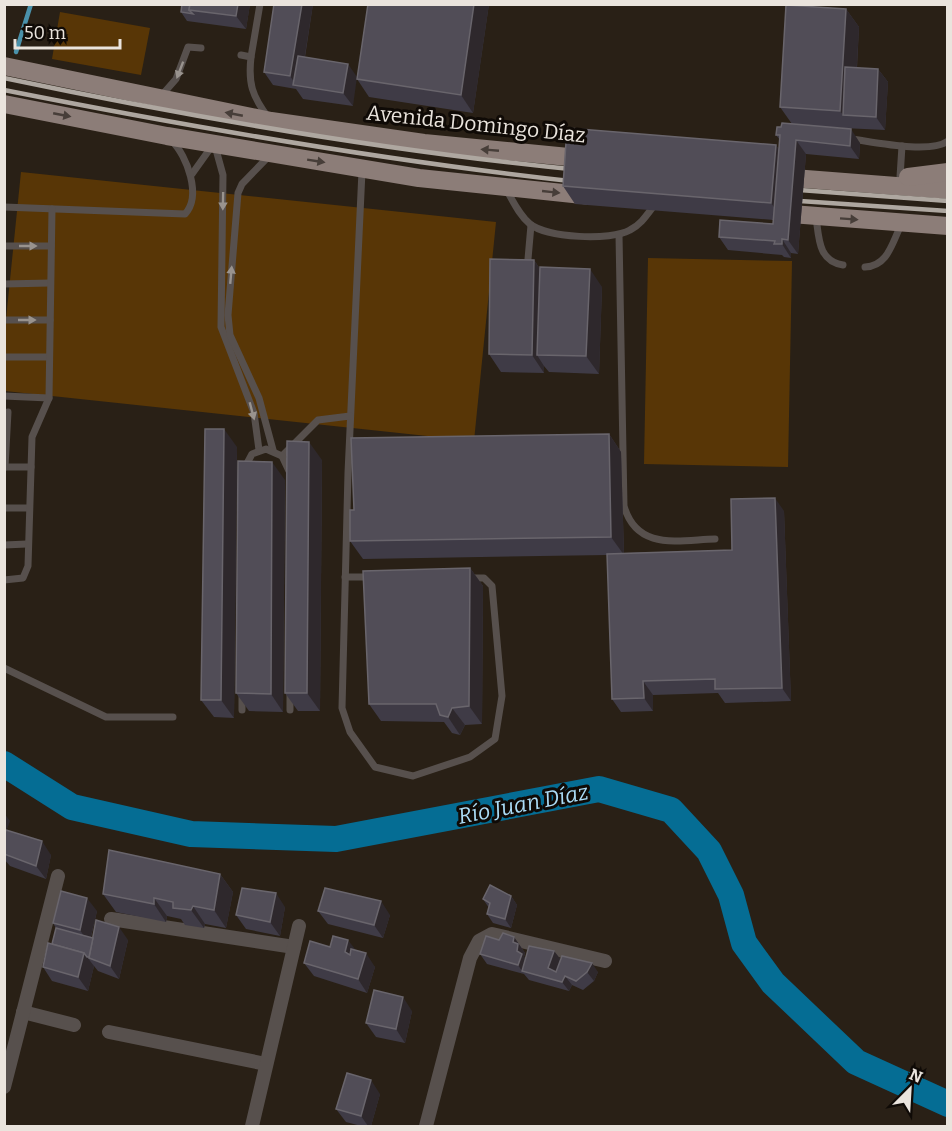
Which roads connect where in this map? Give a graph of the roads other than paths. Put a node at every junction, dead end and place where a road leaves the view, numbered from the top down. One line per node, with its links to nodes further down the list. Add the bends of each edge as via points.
1 (260, 4): 4 (lane)
2 (201, 48): 6 (lane, one-way to 6, via 188,47 176,80)
3 (241, 55): 4 (lane)
4 (251, 57): 8 (lane, via 250,90)
5 (4, 66): 6 (main road, Avenida Domingo Díaz)
6 (156, 99): 8 (main road, Avenida Domingo Díaz, one-way to 6)
7 (4, 104): 9 (main road, one-way to 9)
8 (271, 121): 15 (main road, Avenida Domingo Díaz, one-way to 8, via 424,143)
9 (167, 136): 12 (main road); 18 (lane)
10 (843, 138): 13 (lane)
11 (948, 141): 13 (lane, via 940,146)
12 (214, 144): 14 (main road); 18 (lane); 52 (lane, one-way to 52, via 223,175 220,327 254,413)
13 (902, 146): 20 (lane)
14 (273, 154): 16 (main road, one-way to 16); 53 (lane, one-way to 14, via 260,398 230,335 228,315 238,193 254,170)
15 (610, 161)
16 (363, 168): 22 (main road); 51 (lane)
17 (948, 172): 20 (main road)
18 (192, 174): 29 (lane, via 185,214)
19 (762, 176): 21 (main road)
20 (900, 177): 21 (main road, via 878,176)
21 (841, 183): 23 (main road)
22 (505, 187): 24 (main road, one-way to 24); 33 (lane)
23 (948, 189)
24 (609, 198)
25 (633, 201): 26 (main road)
26 (656, 203): 27 (main road); 35 (lane, via 640,224)
27 (679, 205)
28 (4, 207): 29 (lane)
29 (52, 209): 38 (lane)
30 (759, 212): 31 (main road)
31 (816, 217): 32 (main road, one-way to 32); 40 (lane, via 821,251 833,263)
32 (907, 223): 34 (main road); 36 (main road); 41 (lane, via 882,262)
33 (531, 225): 35 (lane, via 548,232); 39 (lane)
34 (948, 226)
35 (619, 236): 61 (lane, via 624,506 628,520 636,531 658,540)
36 (948, 239)
37 (4, 246): 38 (lane, one-way to 38)
38 (51, 246): 42 (lane)
39 (528, 259)
40 (843, 265)
41 (865, 267)
42 (50, 283): 43 (lane); 45 (lane)
43 (4, 284)
44 (4, 320): 45 (lane, one-way to 45)
45 (50, 320): 47 (lane)
46 (4, 357): 47 (lane)
47 (49, 357): 49 (lane)
48 (4, 396): 49 (lane)
49 (49, 398): 56 (lane, via 32,437)
50 (8, 411): 55 (lane)
51 (350, 416): 54 (lane, via 318,420); 64 (lane)
52 (259, 450): 53 (lane); 57 (lane, via 245,462)
53 (273, 450): 54 (lane)
54 (282, 456): 58 (lane)
55 (5, 467): 56 (lane)
56 (31, 467): 60 (lane)
57 (244, 473)
58 (289, 485)
59 (4, 508): 60 (lane)
60 (29, 508): 62 (lane)
61 (715, 539)
62 (27, 544): 63 (lane); 67 (lane, via 27,573 23,578)
63 (4, 545)
64 (345, 577): 65 (lane); 66 (lane, via 342,708 350,732 375,767 413,776 470,757 495,740 502,696 492,586 484,578)
65 (380, 577)
66 (460, 578)
67 (4, 580)
68 (4, 668): 73 (lane, via 106,717)
69 (242, 686): 71 (lane)
70 (290, 686): 72 (lane)
71 (242, 710)
72 (290, 710)
73 (173, 717)
74 (58, 876): 79 (street)
75 (111, 919): 77 (street)
76 (299, 926): 77 (street)
77 (294, 947): 82 (street)
78 (605, 961): 85 (street, via 492,934 479,941 470,958)
79 (23, 1012): 80 (street); 83 (street)
80 (74, 1025)
81 (109, 1032): 82 (street)
82 (266, 1064): 84 (street)
83 (4, 1087)
84 (255, 1126)
85 (426, 1126)

